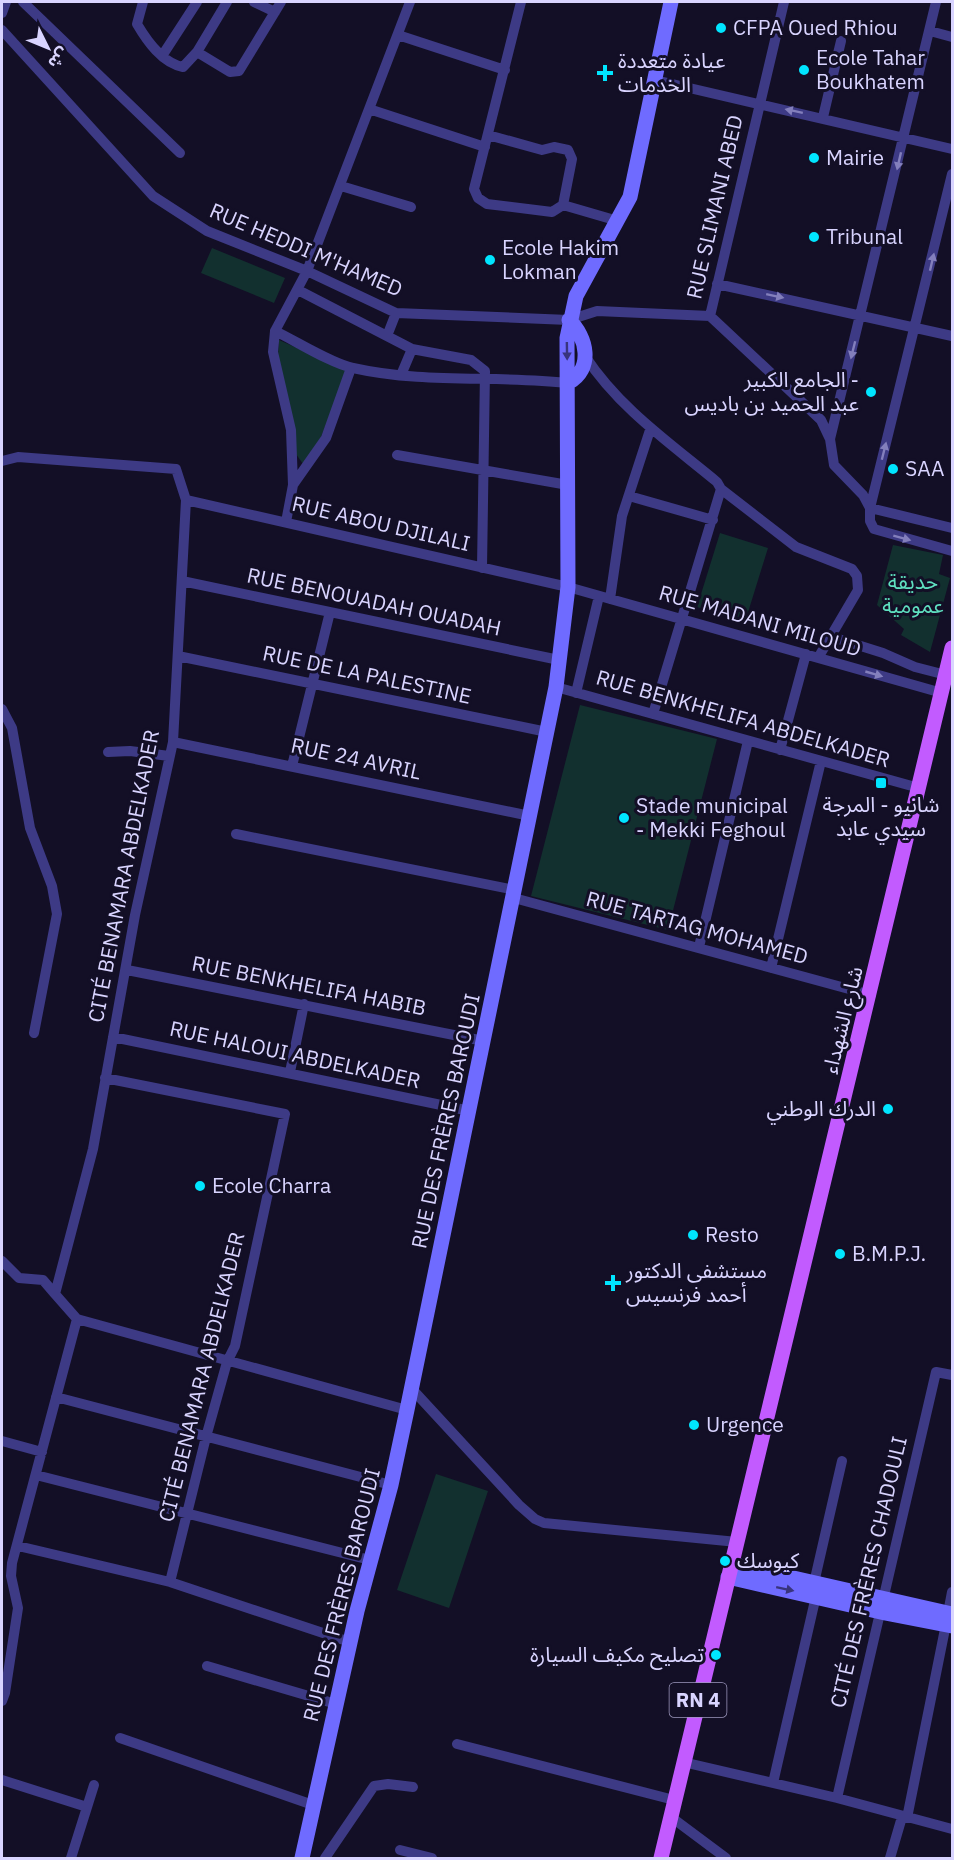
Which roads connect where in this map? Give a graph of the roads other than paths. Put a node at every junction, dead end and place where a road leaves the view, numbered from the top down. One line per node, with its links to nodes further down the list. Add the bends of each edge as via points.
1 (6, 2): 13 (street)
2 (23, 2): 30 (street)
3 (143, 2): 20 (street, via 137,24)
4 (197, 2): 20 (street)
5 (227, 2): 19 (street)
6 (254, 2): 12 (street)
7 (410, 2): 16 (street)
8 (521, 2): 21 (street)
9 (671, 2): 22 (street)
10 (784, 2): 23 (street, RUE SLIMANI ABED)
11 (936, 2): 15 (street)
12 (278, 7): 19 (street, via 239,70 230,72)
13 (2, 13)
14 (2, 30): 36 (street, RUE HEDDI M'HAMED, via 153,196 207,231)
15 (930, 31): 17 (street); 27 (street)
16 (398, 35): 21 (street); 24 (street)
17 (952, 37)
18 (841, 41): 25 (street)
19 (197, 52): 20 (street, via 183,67)
20 (162, 56)
21 (505, 70): 26 (street)
22 (655, 80): 23 (street); 35 (street, via 630,197)
23 (759, 103): 25 (street, one-way to 23); 37 (street, RUE SLIMANI ABED)
24 (369, 109): 28 (street); 32 (street)
25 (823, 117): 27 (street)
26 (488, 135): 28 (street); 33 (street, via 542,150 568,150 572,159)
27 (904, 137): 29 (street); 40 (street, one-way to 40)
28 (484, 147): 33 (street, via 474,189 482,202 552,212)
29 (952, 149)
30 (180, 153)
31 (952, 174): 43 (street, one-way to 31)
32 (341, 186): 34 (street); 36 (street)
33 (563, 205): 35 (street)
34 (411, 207)
35 (618, 221): 42 (street, via 594,259)
36 (307, 272): 38 (street); 39 (street, RUE HEDDI M'HAMED)
37 (717, 284): 40 (street, one-way to 40); 41 (street, RUE SLIMANI ABED)
38 (297, 290): 44 (street); 45 (street)
39 (396, 312): 42 (street, RUE HEDDI M'HAMED); 45 (street)
40 (862, 315): 43 (street); 54 (street, one-way to 54)
41 (710, 316): 42 (street, via 597,311); 54 (street, via 821,420)
42 (569, 320): 48 (street, via 581,331); 52 (street, RUE DES FRÈRES BAROUDI, one-way to 52)
43 (916, 328): 46 (street); 63 (street, one-way to 43)
44 (275, 331): 49 (street); 58 (street, via 273,352 291,430)
45 (387, 336): 47 (street)
46 (952, 336)
47 (412, 350): 50 (street); 51 (street, via 471,360 485,371)
48 (585, 356): 52 (street, via 577,378); 53 (street, via 599,377)
49 (351, 368): 50 (street); 58 (street, via 326,438)
50 (401, 375): 51 (street)
51 (486, 380): 52 (street); 57 (street)
52 (568, 383): 59 (street, RUE DES FRÈRES BAROUDI)
53 (651, 430): 60 (street); 61 (street)
54 (830, 439): 63 (street, via 834,465)
55 (397, 455): 57 (street)
56 (2, 461): 62 (street, via 18,457 176,469)
57 (484, 471): 59 (street); 68 (street)
58 (292, 485): 65 (street)
59 (567, 485): 70 (street, RUE DES FRÈRES BAROUDI)
60 (721, 489): 64 (street); 74 (street, via 796,547 852,569 858,590)
61 (628, 496): 64 (street); 71 (street)
62 (186, 500): 65 (street, RUE ABOU DJILALI); 69 (street, CITÉ BENAMARA ABDELKADER)
63 (870, 508): 66 (street); 67 (street, one-way to 67, via 874,529)
64 (713, 520): 73 (street)
65 (285, 522): 68 (street, RUE ABOU DJILALI)
66 (952, 528)
67 (952, 551)
68 (482, 568): 70 (street, RUE ABOU DJILALI)
69 (182, 581): 72 (street, RUE BENOUADAH OUADAH); 77 (street, CITÉ BENAMARA ABDELKADER)
70 (568, 587): 71 (street, RUE MADANI MILOUD); 79 (street, RUE DES FRÈRES BAROUDI)
71 (605, 598): 73 (street, RUE MADANI MILOUD); 83 (street)
72 (330, 612): 79 (street, RUE BENOUADAH OUADAH); 81 (street)
73 (681, 619): 76 (street, RUE MADANI MILOUD); 86 (street)
74 (830, 636): 78 (street); 80 (street, RUE MADANI MILOUD, via 915,668)
75 (952, 648): 80 (main road, شارع الشهداء / RN 4)
76 (806, 654): 78 (street, RUE MADANI MILOUD); 90 (street)
77 (178, 656): 81 (street, RUE DE LA PALESTINE); 89 (street, CITÉ BENAMARA ABDELKADER)
78 (818, 658): 84 (street, RUE MADANI MILOUD, one-way to 84)
79 (559, 660): 82 (street, RUE DES FRÈRES BAROUDI)
80 (946, 675): 84 (main road, شارع الشهداء / RN 4)
81 (312, 683): 87 (street, RUE DE LA PALESTINE); 94 (street)
82 (556, 687): 83 (street, RUE BENKHELIFA ABDELKADER); 87 (street, RUE DES FRÈRES BAROUDI)
83 (576, 693): 86 (street, RUE BENKHELIFA ABDELKADER)
84 (942, 693): 95 (main road, شارع الشهداء / RN 4)
85 (2, 709): 104 (street, via 12,728 30,828 52,886 57,914)
86 (653, 714): 88 (street, RUE BENKHELIFA ABDELKADER)
87 (548, 732): 96 (street, RUE DES FRÈRES BAROUDI)
88 (748, 741): 90 (street, RUE BENKHELIFA ABDELKADER); 99 (street)
89 (173, 742): 92 (street, CITÉ BENAMARA ABDELKADER); 94 (street, RUE 24 AVRIL)
90 (780, 750): 93 (street, RUE BENKHELIFA ABDELKADER)
91 (108, 752): 92 (street)
92 (169, 756): 101 (street, CITÉ BENAMARA ABDELKADER)
93 (821, 761): 95 (street, RUE BENKHELIFA ABDELKADER); 100 (street)
94 (292, 766): 96 (street, RUE 24 AVRIL)
95 (919, 788): 102 (main road, شارع الشهداء / RN 4)
96 (530, 816): 98 (street, RUE DES FRÈRES BAROUDI)
97 (236, 834): 98 (street, RUE TARTAG MOHAMED)
98 (515, 894): 99 (street, RUE TARTAG MOHAMED); 106 (street, RUE DES FRÈRES BAROUDI)
99 (699, 947): 100 (street, RUE TARTAG MOHAMED)
100 (771, 968): 102 (street, RUE TARTAG MOHAMED)
101 (127, 970): 103 (street, RUE BENKHELIFA HABIB); 105 (street, CITÉ BENAMARA ABDELKADER)
102 (871, 995): 125 (main road, شارع الشهداء / RN 4)
103 (304, 1004): 106 (street, RUE BENKHELIFA HABIB); 107 (street)
104 (34, 1033)
105 (112, 1037): 107 (street, RUE HALOUI ABDELKADER); 108 (street, CITÉ BENAMARA ABDELKADER)
106 (484, 1041): 109 (street, RUE DES FRÈRES BAROUDI)
107 (290, 1072): 109 (street, RUE HALOUI ABDELKADER)
108 (105, 1078): 111 (street, CITÉ BENAMARA ABDELKADER, via 93,1149); 113 (street, CITÉ BENAMARA ABDELKADER, via 285,1114 235,1346)
109 (470, 1111): 115 (street, RUE DES FRÈRES BAROUDI)
110 (2, 1261): 111 (street, via 20,1278 43,1280)
111 (55, 1294): 112 (street)
112 (77, 1319): 113 (street); 116 (street)
113 (226, 1362): 117 (street); 118 (street, CITÉ BENAMARA ABDELKADER)
114 (952, 1375): 132 (street, CITÉ DES FRÈRES CHADOULI, via 936,1372)
115 (412, 1389): 117 (street, RUE DES FRÈRES BAROUDI); 125 (street, via 535,1519)
116 (56, 1397): 118 (street); 120 (street)
117 (407, 1410): 123 (street, RUE DES FRÈRES BAROUDI)
118 (206, 1437): 123 (street); 124 (street, CITÉ BENAMARA ABDELKADER)
119 (2, 1441): 120 (street)
120 (42, 1452): 122 (street)
121 (842, 1461): 130 (street)
122 (36, 1475): 124 (street); 126 (street)
123 (391, 1485): 127 (street, RUE DES FRÈRES BAROUDI)
124 (187, 1513): 127 (street); 129 (street, CITÉ BENAMARA ABDELKADER)
125 (737, 1542): 128 (main road, RN 4)
126 (18, 1546): 129 (street); 136 (street, via 10,1576 18,1608)
127 (370, 1560): 134 (street, RUE DES FRÈRES BAROUDI)
128 (729, 1571): 130 (street); 140 (main road, RN 4)
129 (170, 1582): 134 (street)
130 (815, 1590): 132 (street); 142 (street)
131 (952, 1592): 133 (street)
132 (881, 1606): 133 (street); 145 (street, CITÉ DES FRÈRES CHADOULI)
133 (950, 1619): 150 (street)
134 (350, 1642): 137 (street, RUE DES FRÈRES BAROUDI)
135 (207, 1666): 137 (street)
136 (2, 1701)
137 (336, 1704): 147 (street, RUE DES FRÈRES BAROUDI)
138 (120, 1738): 147 (street)
139 (457, 1744): 146 (street)
140 (683, 1762): 142 (street); 146 (main road, RN 4)
141 (2, 1780): 148 (street)
142 (773, 1783): 145 (street)
143 (94, 1785): 148 (street)
144 (413, 1787): 155 (street, via 374,1786)
145 (837, 1798): 150 (street)
146 (674, 1800): 149 (main road, RN 4)
147 (313, 1805): 154 (street, RUE DES FRÈRES BAROUDI)
148 (87, 1807): 153 (street)
149 (671, 1816): 157 (main road, RN 4); 158 (street)
150 (904, 1817): 151 (street); 159 (street)
151 (952, 1829)
152 (400, 1850): 156 (street)
153 (71, 1858)
154 (302, 1858)
155 (325, 1858)
156 (432, 1858)
157 (661, 1858)
158 (726, 1858)
159 (890, 1858)

